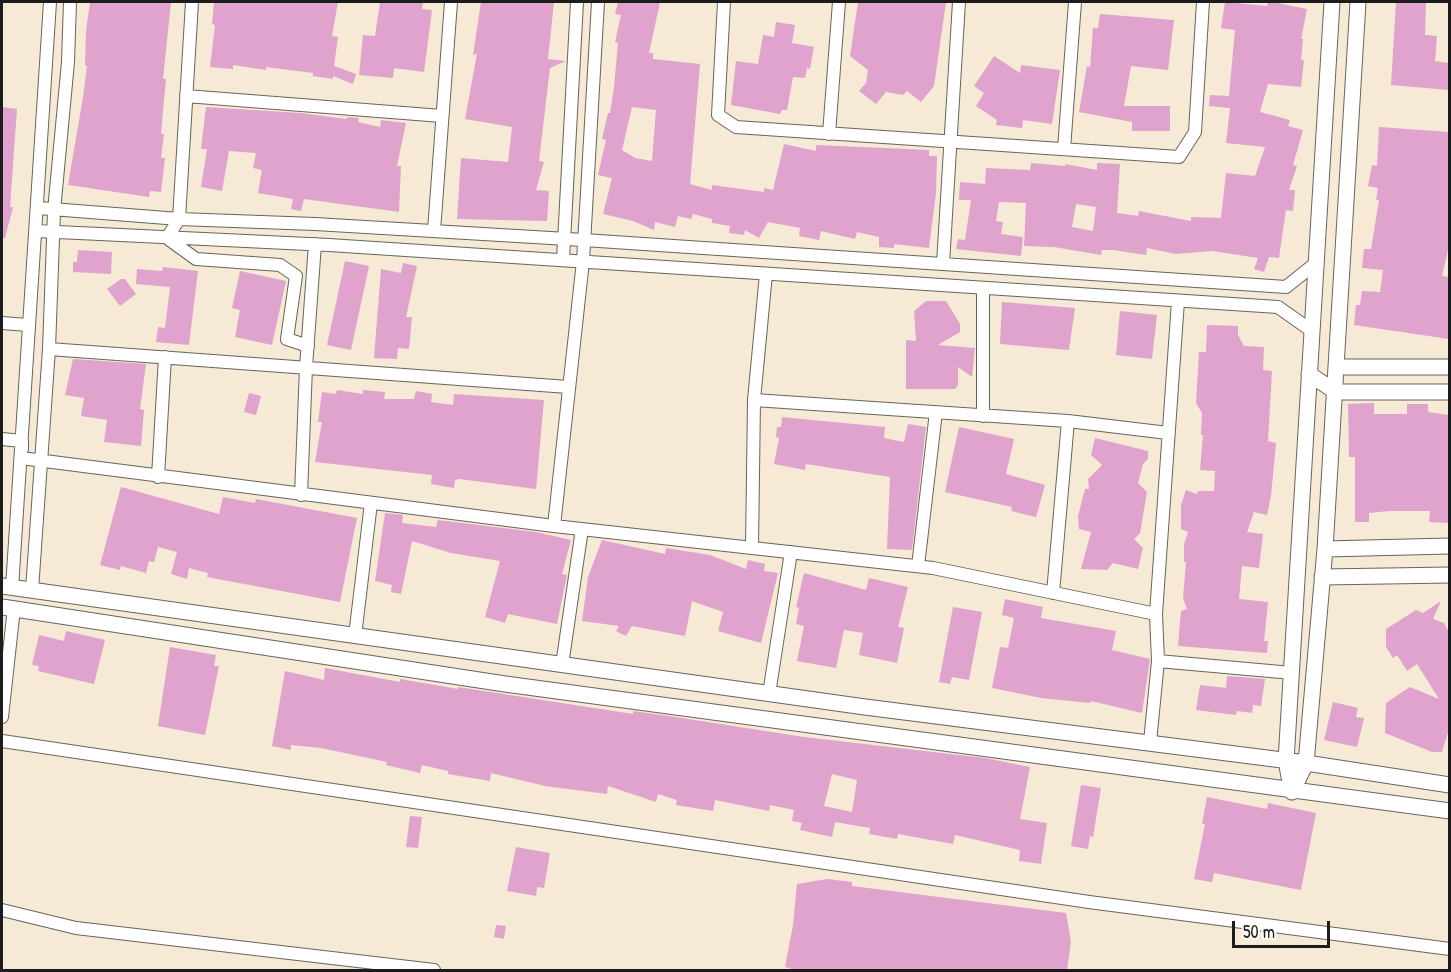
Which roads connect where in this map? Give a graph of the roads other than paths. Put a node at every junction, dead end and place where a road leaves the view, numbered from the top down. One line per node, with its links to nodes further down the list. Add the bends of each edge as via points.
1 (50, 2): 19 (street)
2 (70, 2): 20 (street)
3 (192, 2): 14 (street)
4 (451, 2): 15 (street)
5 (577, 2): 26 (street)
6 (598, 2): 27 (street)
7 (724, 2): 16 (street, via 718,116 736,127)
8 (838, 2): 16 (street)
9 (959, 2): 17 (street)
10 (1075, 2): 18 (street)
11 (1203, 2): 18 (street, via 1195,132 1179,157)
12 (1332, 2): 31 (street)
13 (1358, 2): 42 (street)
14 (186, 96): 15 (street); 21 (street)
15 (442, 116): 23 (street)
16 (829, 134): 17 (street)
17 (951, 142): 18 (street); 32 (street)
18 (1064, 149)
19 (39, 208): 20 (street); 22 (street)
20 (54, 211): 21 (street); 24 (street)
21 (179, 219): 23 (street); 25 (street)
22 (37, 231): 24 (street); 37 (street)
23 (434, 231): 26 (street)
24 (52, 232): 25 (street); 40 (street)
25 (167, 238): 28 (street); 39 (street, via 196,259 280,266 296,276 287,339)
26 (565, 238): 27 (street); 29 (street)
27 (584, 240): 30 (street); 32 (street)
28 (315, 244): 29 (street); 39 (street)
29 (563, 260): 30 (street)
30 (583, 261): 33 (street); 46 (street)
31 (1316, 263): 32 (street, via 1286,287); 38 (street)
32 (943, 264)
33 (766, 274): 34 (street); 49 (street)
34 (983, 289): 35 (street); 51 (street)
35 (1178, 301): 38 (street, via 1278,307); 53 (street)
36 (2, 323): 37 (street)
37 (28, 325): 55 (street)
38 (1312, 331): 45 (street)
39 (308, 346): 44 (street)
40 (49, 349): 41 (street); 57 (street)
41 (165, 357): 44 (street); 58 (street)
42 (1338, 367): 43 (street); 47 (street)
43 (1449, 367)
44 (306, 368): 46 (street); 59 (street)
45 (1309, 374): 47 (street); 78 (street)
46 (568, 387): 61 (street)
47 (1336, 392): 48 (street); 65 (street)
48 (1449, 392)
49 (754, 400): 50 (street); 64 (street)
50 (936, 412): 51 (street); 67 (street)
51 (982, 416): 52 (street)
52 (1068, 421): 53 (street); 72 (street)
53 (1168, 433): 74 (street)
54 (2, 439): 55 (street)
55 (22, 441): 56 (street); 57 (street, via 22,448)
56 (21, 458): 57 (street); 70 (street)
57 (40, 463): 58 (street); 71 (street)
58 (158, 477): 59 (street)
59 (301, 495): 60 (street)
60 (371, 503): 61 (street); 75 (street)
61 (554, 526): 62 (street)
62 (582, 529): 64 (street); 77 (street)
63 (1449, 546): 65 (street)
64 (752, 548): 66 (street)
65 (1324, 549): 69 (street)
66 (791, 552): 67 (street); 79 (street)
67 (918, 566): 72 (street)
68 (1449, 575): 69 (street)
69 (1322, 577): 84 (street)
70 (7, 587): 71 (street)
71 (32, 590): 75 (street)
72 (1053, 593): 74 (street)
73 (8, 608): 80 (street); 86 (street, via 505,684)
74 (1156, 614): 76 (street)
75 (355, 636): 77 (street)
76 (1158, 661): 78 (street); 82 (street)
77 (562, 665): 79 (street)
78 (1292, 673): 83 (street)
79 (769, 694): 82 (street)
80 (2, 717)
81 (2, 741): 89 (street, via 1065,899)
82 (1150, 742): 83 (street)
83 (1286, 761): 84 (street); 86 (street)
84 (1306, 763): 85 (street); 86 (street)
85 (1449, 785)
86 (1292, 792): 87 (street)
87 (1449, 811)
88 (2, 910): 90 (street, via 76,928)
89 (1449, 949)
90 (434, 970)

